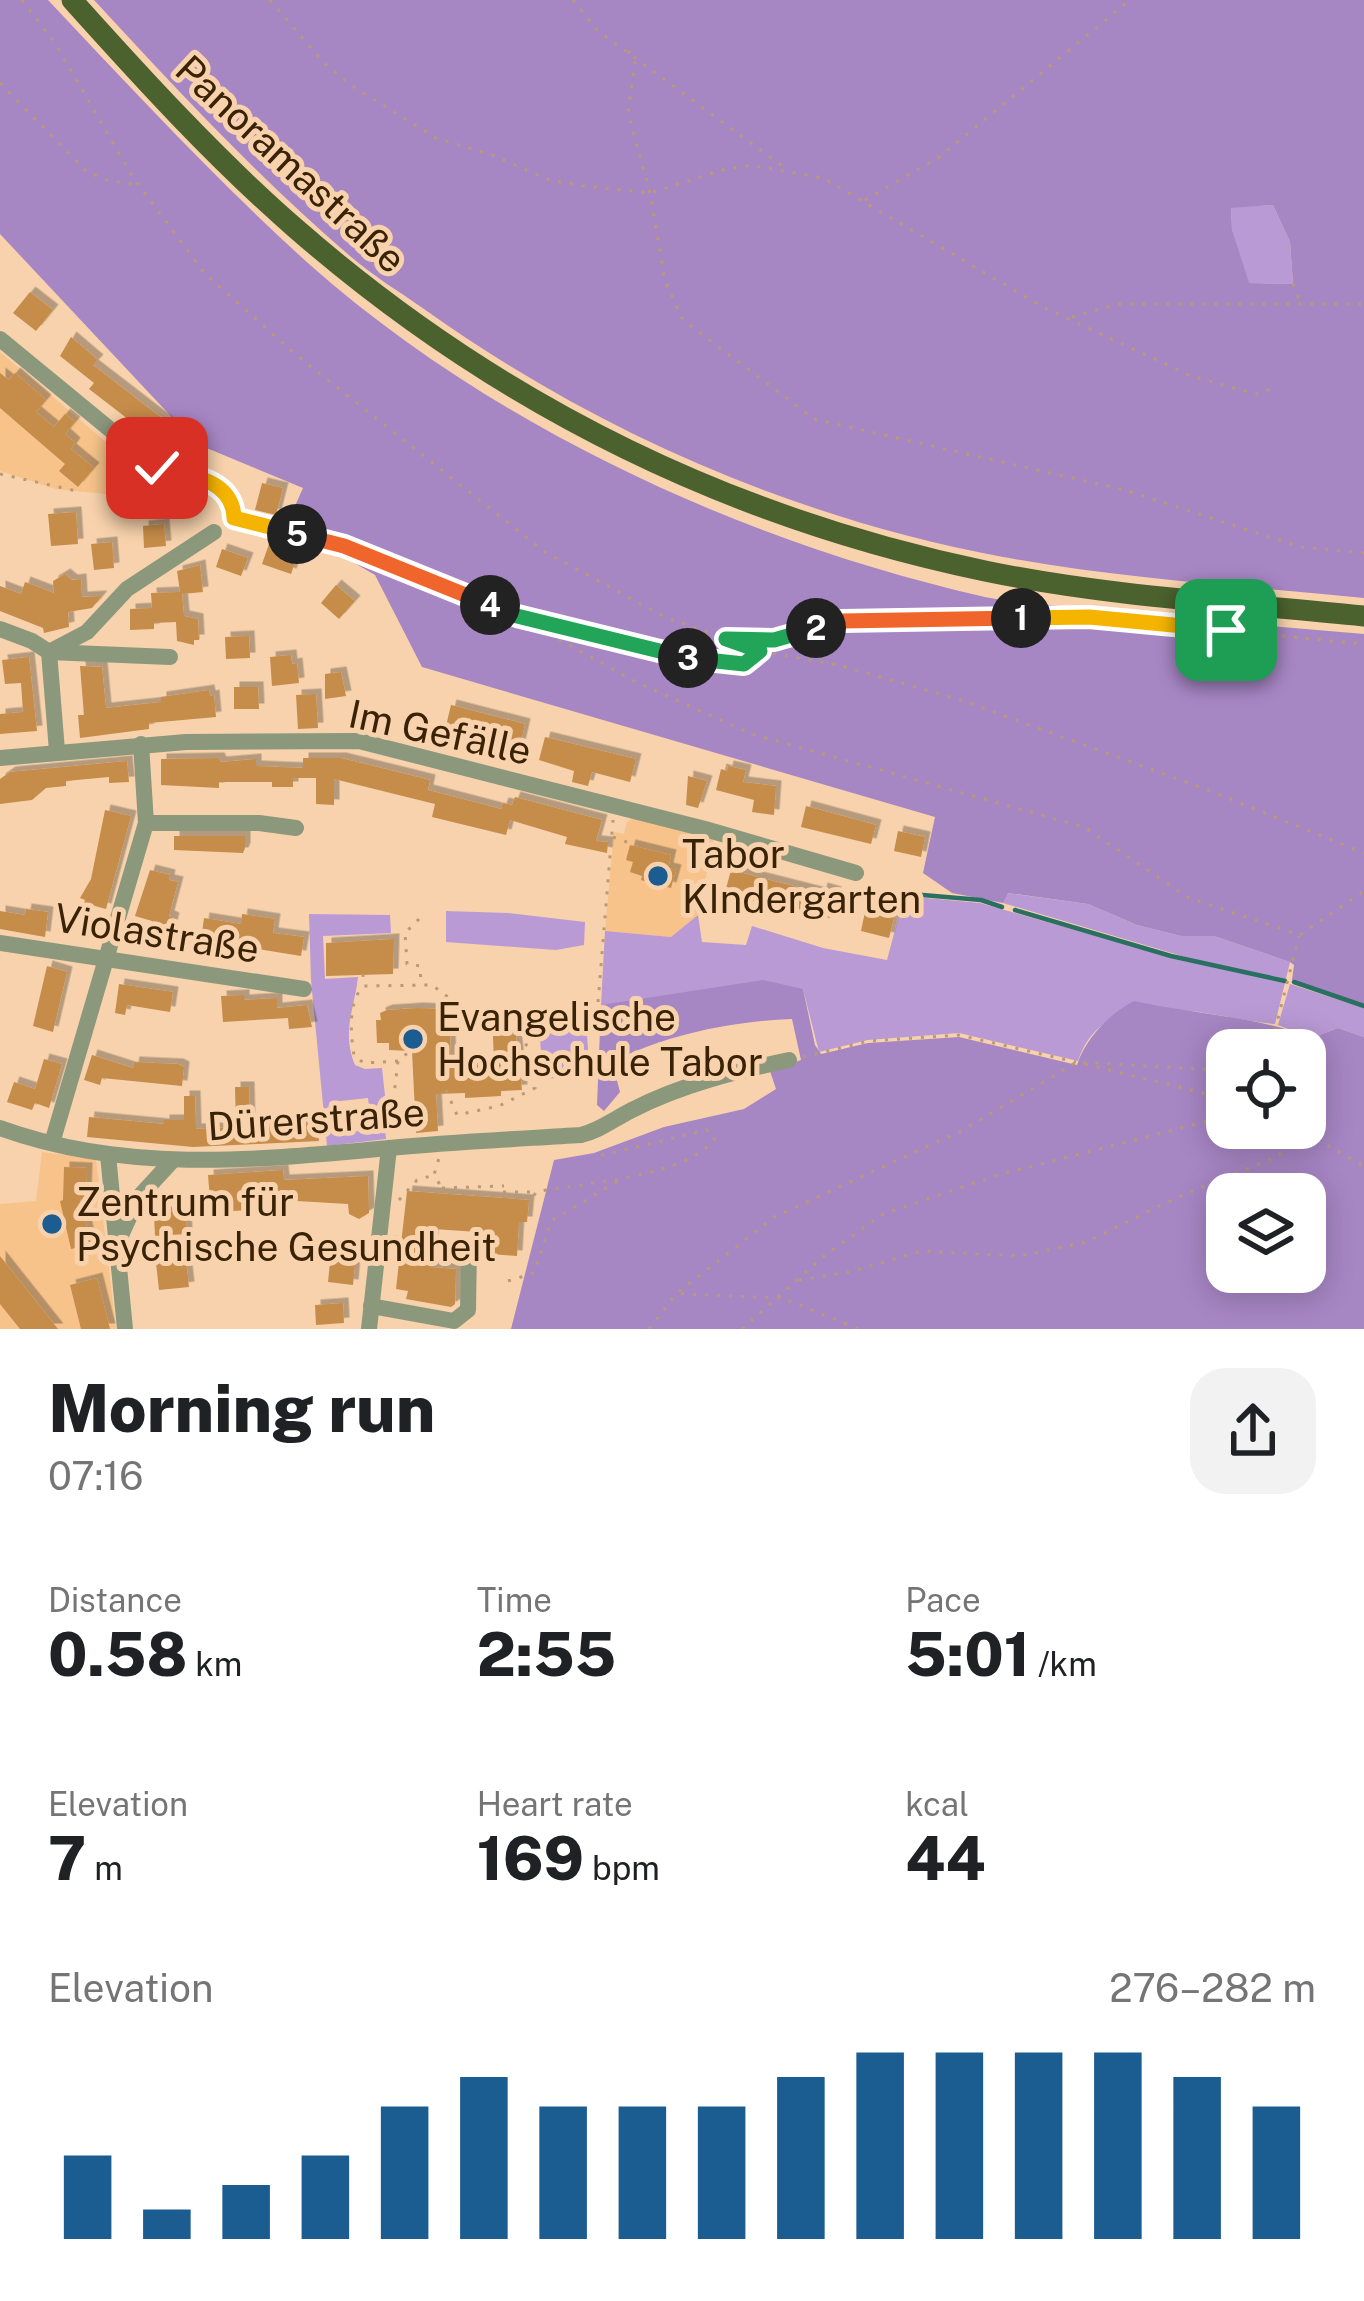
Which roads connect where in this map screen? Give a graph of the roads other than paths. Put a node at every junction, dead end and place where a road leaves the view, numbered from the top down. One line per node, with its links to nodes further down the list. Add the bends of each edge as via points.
1 (72, 0): 5 (main road, Panoramastraße, via 236,172 349,274 495,379 640,458 805,524 970,568)
2 (0, 339): 4 (street, via 157,468 221,488 234,518)
3 (214, 532): 7 (street, via 127,589 87,632)
4 (344, 546)
5 (1364, 616)
6 (0, 629): 7 (street)
7 (49, 652): 8 (street); 10 (street)
8 (170, 657)
9 (141, 744): 10 (street, Im Gefälle); 12 (street); 14 (street, Im Gefälle, via 359,741)
10 (57, 751): 11 (street, Im Gefälle)
11 (0, 758)
12 (146, 824): 13 (street); 16 (street)
13 (296, 828)
14 (856, 873)
15 (0, 943): 16 (street, Violastraße)
16 (109, 960): 17 (street, Violastraße); 20 (street)
17 (304, 989)
18 (789, 1060): 21 (street, Dürerstraße, via 679,1091 580,1136)
19 (0, 1128): 20 (street, Dürerstraße)
20 (52, 1143): 22 (street, Dürerstraße)
21 (389, 1148): 23 (street, Dürerstraße); 26 (street)
22 (108, 1155): 23 (street, Dürerstraße); 24 (street)
23 (173, 1160): 24 (street, via 138,1198)
24 (118, 1243): 27 (street)
25 (469, 1246): 26 (street, via 463,1318)
26 (371, 1306): 28 (street)
27 (125, 1329)
28 (369, 1329)

